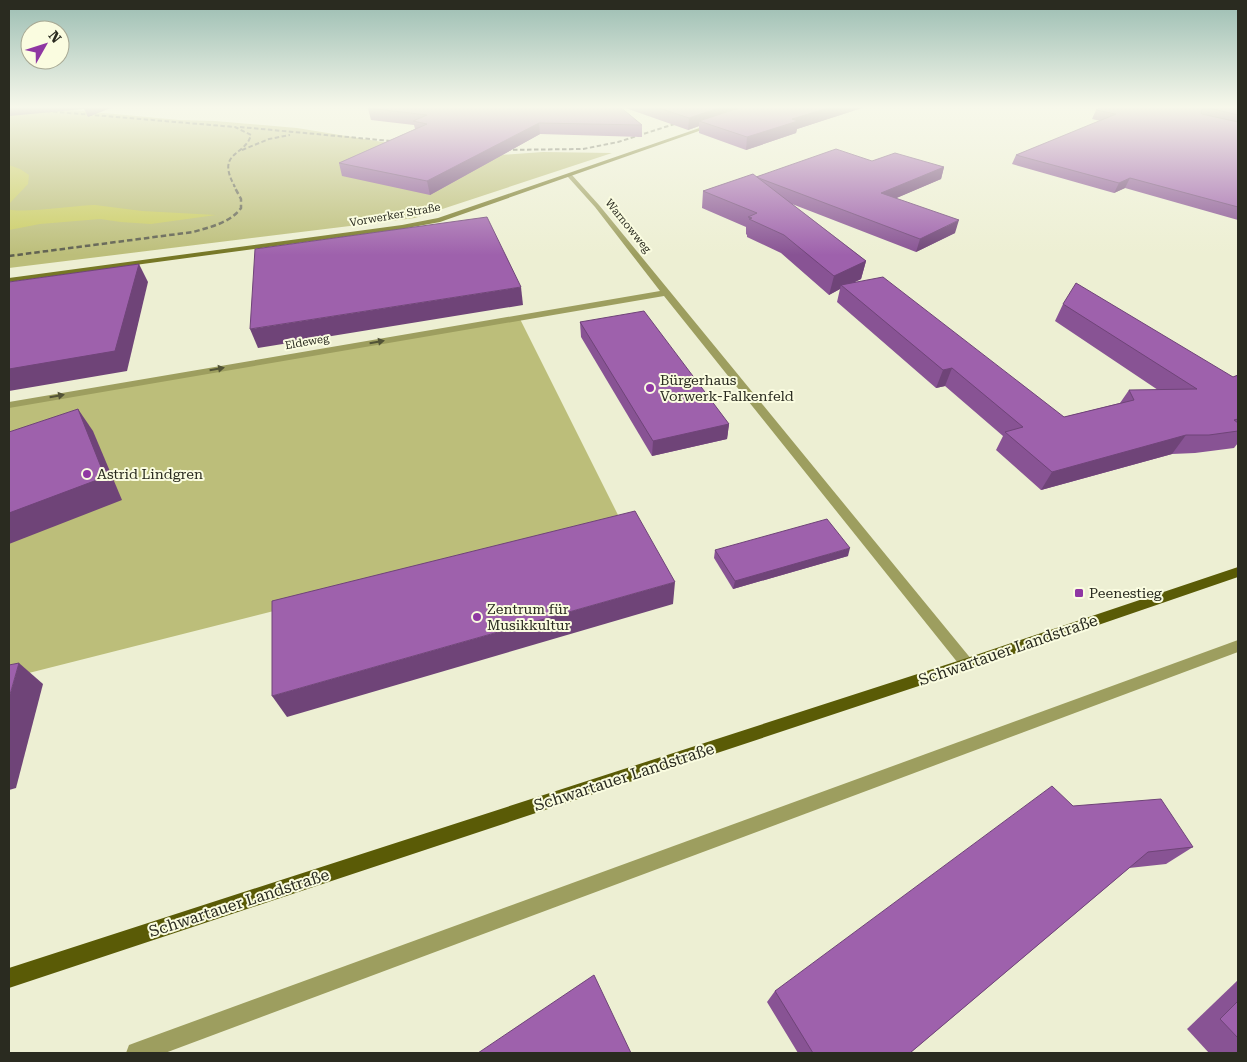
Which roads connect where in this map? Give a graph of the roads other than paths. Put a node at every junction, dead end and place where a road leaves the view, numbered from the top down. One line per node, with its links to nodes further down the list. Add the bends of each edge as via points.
1 (627, 156): 2 (street, Vorwerker Straße)
2 (570, 176): 3 (street, Vorwerker Straße, via 421,224); 4 (street, Warnowweg)
3 (9, 280)
4 (668, 296): 5 (street, Eldeweg, one-way to 4, via 609,302); 8 (street, Warnowweg)
5 (9, 404)
6 (1238, 572): 8 (main road, Schwartauer Landstraße)
7 (1238, 646): 10 (street)
8 (968, 664): 9 (main road, Schwartauer Landstraße)
9 (9, 978)
10 (137, 1053)

